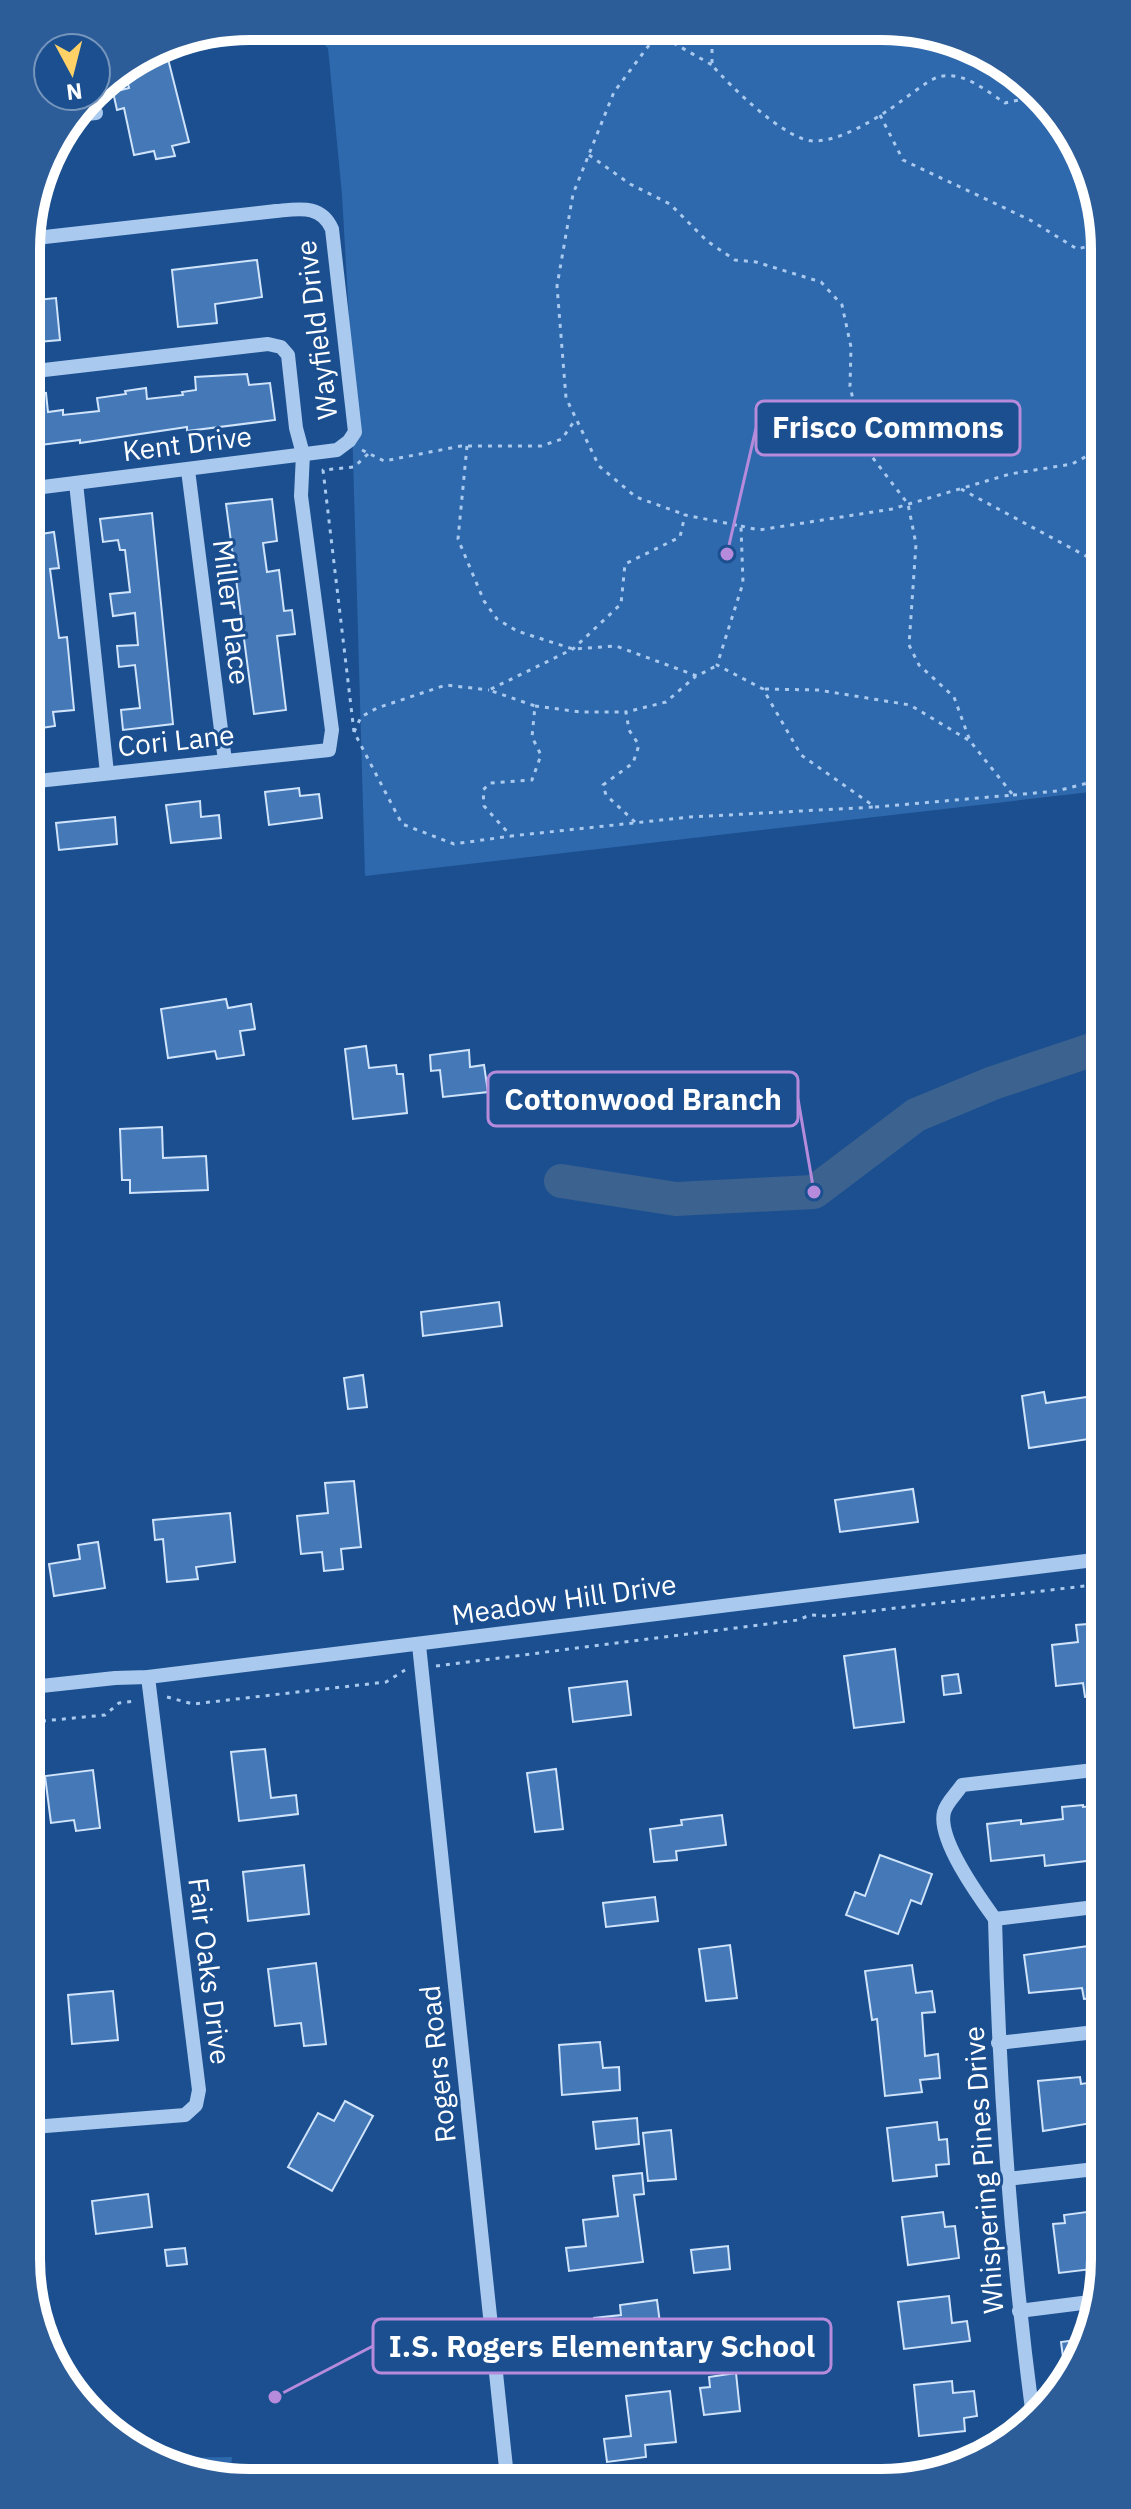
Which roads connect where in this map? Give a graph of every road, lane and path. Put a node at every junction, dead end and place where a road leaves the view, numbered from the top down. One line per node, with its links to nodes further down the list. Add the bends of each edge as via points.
1 (651, 40): 9 (path, via 614,92)
2 (668, 40): 4 (path)
3 (712, 40): 4 (path)
4 (712, 65): 8 (path, via 775,124 812,142 849,132)
5 (1025, 99): 8 (path, via 1005,103 966,78 939,77)
6 (91, 113): 7 (street)
7 (96, 113)
8 (880, 115): 11 (path, via 903,160 1030,220 1077,249)
9 (589, 155): 13 (path, via 573,194 557,286 566,398); 23 (path, via 670,204 735,260 821,282 842,305 851,347 850,386 863,445)
10 (40, 238): 14 (street, Wayfield Drive, via 276,211 308,209 328,219 355,432)
11 (1091, 246)
12 (40, 370): 17 (street, via 268,344 281,347 288,355)
13 (576, 418): 15 (path, via 562,439 541,446); 24 (path, via 599,466 636,497)
14 (349, 441): 17 (street, Kent Drive, via 337,450); 18 (path)
15 (467, 446): 18 (path, via 384,461); 27 (path, via 458,539 484,601 497,619 517,631)
16 (1091, 448): 22 (path, via 1072,464)
17 (303, 454): 19 (street, Kent Drive); 36 (street, Cori Lane, via 301,496 332,730 329,750)
18 (368, 454): 34 (path, via 354,467 323,470)
19 (188, 470): 20 (street, Kent Drive); 36 (street, Miller Place)
20 (76, 483): 21 (street, Kent Drive); 37 (street)
21 (40, 487)
22 (961, 489): 23 (path); 26 (path)
23 (908, 504): 25 (path, via 759,530); 35 (path, via 916,544 909,645 919,665 954,697)
24 (685, 515): 25 (path); 27 (path, via 680,537 625,564 621,604)
25 (741, 526): 28 (path, via 743,583)
26 (1091, 559)
27 (573, 649): 29 (path, via 616,646); 31 (path)
28 (717, 665): 29 (path); 30 (path)
29 (697, 676): 33 (path, via 666,702)
30 (763, 689): 35 (path, via 818,690 910,705); 41 (path, via 801,755)
31 (489, 690): 32 (path); 34 (path, via 446,685 361,717)
32 (535, 706): 33 (path); 43 (path, via 532,737 541,755 532,780 490,783 483,790 484,806)
33 (626, 712): 42 (path, via 639,745 633,763 603,785 606,795)
34 (354, 732): 43 (path, via 402,824 454,844)
35 (970, 741): 40 (path)
36 (225, 761): 37 (street, Cori Lane)
37 (107, 773): 38 (street, Cori Lane)
38 (40, 781)
39 (1091, 782): 40 (path)
40 (1013, 795): 41 (path)
41 (875, 807): 42 (path)
42 (635, 822): 43 (path)
43 (511, 836)
44 (1091, 1560): 46 (street, Meadow Hill Drive)
45 (1091, 1585): 47 (path, via 810,1615)
46 (419, 1645): 49 (street, Meadow Hill Drive); 65 (street, Rogers Road)
47 (436, 1666)
48 (403, 1670): 51 (path, via 386,1682 249,1698 193,1704)
49 (148, 1677): 50 (street, Meadow Hill Drive); 59 (street, Fair Oaks Drive, via 199,2090 196,2105 185,2115)
50 (40, 1686)
51 (160, 1697)
52 (135, 1701): 53 (path, via 119,1703 105,1715)
53 (40, 1721)
54 (1091, 1770): 56 (street, via 962,1785 944,1811 946,1838)
55 (1091, 1907): 56 (street)
56 (995, 1919): 58 (street, Whispering Pines Drive)
57 (1091, 2032): 58 (street)
58 (998, 2043): 61 (street, Whispering Pines Drive)
59 (40, 2126)
60 (1091, 2169): 61 (street)
61 (1007, 2179): 63 (street, Whispering Pines Drive)
62 (1086, 2302): 63 (street)
63 (1019, 2311): 64 (street, Whispering Pines Drive)
64 (1031, 2405)
65 (506, 2469)

